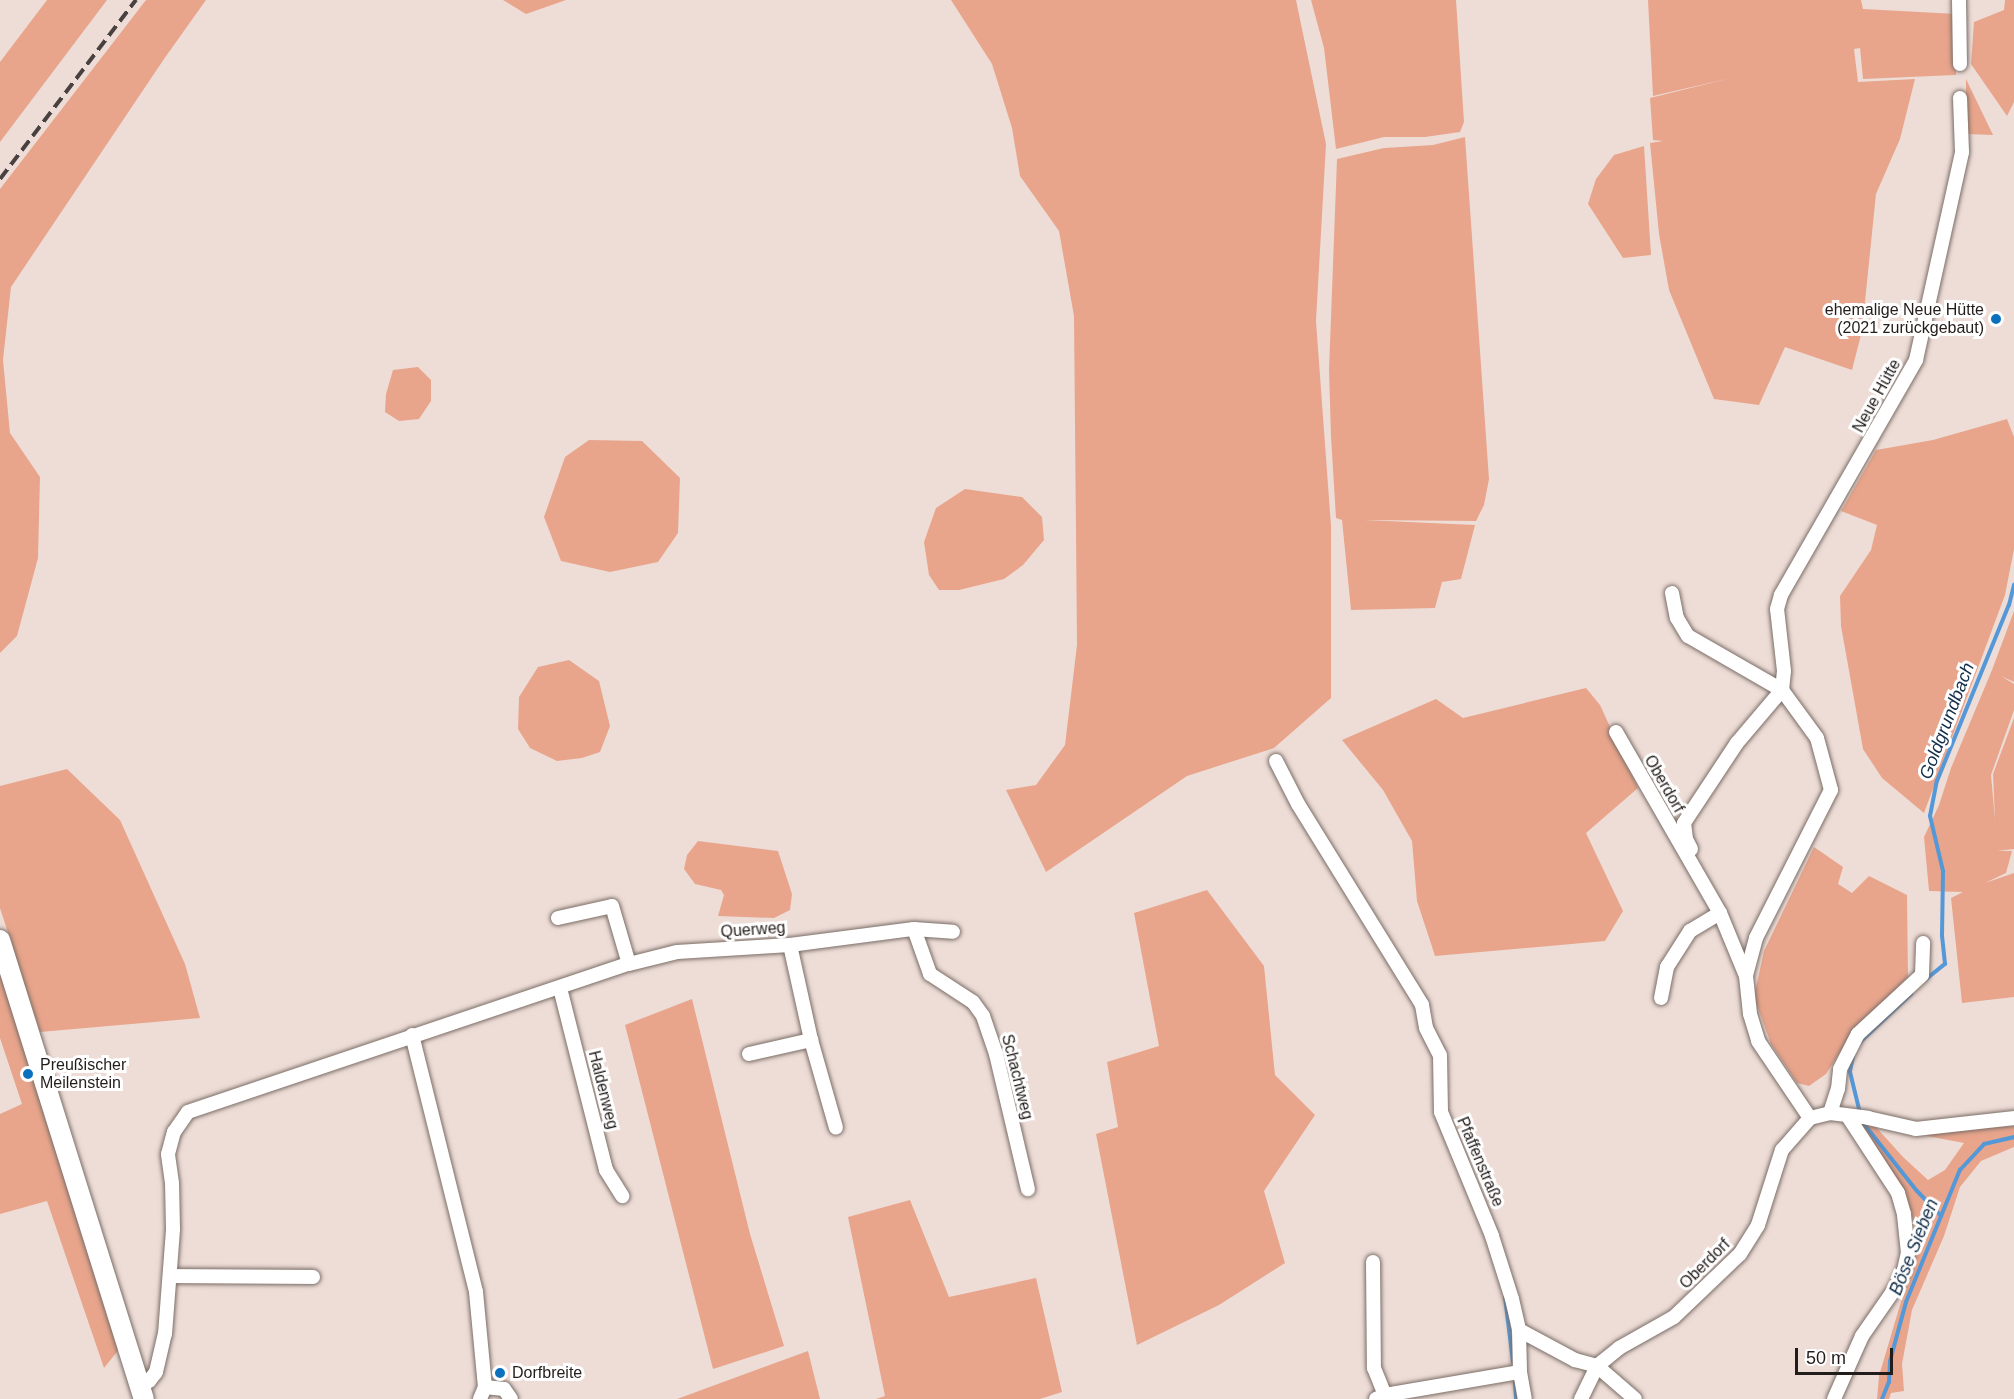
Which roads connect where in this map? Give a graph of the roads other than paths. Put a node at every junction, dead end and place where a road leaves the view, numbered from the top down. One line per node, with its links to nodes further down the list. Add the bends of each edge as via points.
1 (1959, 0): 2 (street)
2 (1960, 64)
3 (1960, 99): 5 (street, Neue Hütte, via 1962,152 1916,360 1781,595 1777,609 1784,671)
4 (1672, 593): 5 (street, via 1677,618 1688,636)
5 (1782, 690): 8 (street, via 1737,743 1684,823 1686,839 1714,892); 16 (street, via 1817,738 1832,790 1756,938)
6 (1616, 732): 8 (street, Oberdorf)
7 (1276, 760): 32 (street, Pfaffenstraße, via 1422,1005 1426,1028 1440,1055 1441,1112 1492,1236)
8 (1718, 910): 16 (street, Oberdorf); 18 (street, via 1690,931 1667,967)
9 (558, 918): 15 (street, via 612,906)
10 (914, 929): 11 (street, Querweg); 14 (street, Querweg); 27 (street, Schachtweg, via 930,974 973,1002 983,1016)
11 (953, 932)
12 (0, 940): 35 (main road)
13 (1923, 943): 22 (street, via 1922,975 1858,1034 1840,1069)
14 (790, 945): 15 (street, Querweg, via 677,951); 20 (street)
15 (629, 964): 17 (street, Querweg)
16 (1746, 976): 23 (street, Oberdorf, via 1758,1041)
17 (560, 988): 19 (street); 28 (street, Haldenweg, via 606,1170)
18 (1661, 998)
19 (412, 1035): 30 (street, via 188,1112 174,1132 168,1154 173,1208); 36 (street, via 476,1292)
20 (811, 1040): 21 (street); 26 (street)
21 (749, 1054)
22 (1830, 1113): 23 (street); 24 (street)
23 (1810, 1118): 33 (street, Oberdorf, via 1782,1150 1758,1225 1740,1254 1674,1317 1619,1348)
24 (1849, 1118): 25 (street, via 1868,1118 1916,1129); 42 (street, via 1899,1193 1908,1252 1894,1290 1862,1336)
25 (2014, 1118)
26 (836, 1128)
27 (1028, 1189)
28 (622, 1196)
29 (1373, 1262): 37 (street, via 1374,1368)
30 (171, 1276): 31 (street); 35 (street, via 158,1369)
31 (313, 1277)
32 (1519, 1329): 33 (street, via 1575,1360); 34 (street, Pfaffenstraße)
33 (1597, 1366): 40 (street, Oberdorf); 41 (street)
34 (1520, 1372): 37 (street); 39 (street, Pfaffenstraße)
35 (142, 1392)
36 (482, 1393): 38 (street, via 504,1389)
37 (1381, 1397)
38 (511, 1399)
39 (1525, 1399)
40 (1581, 1399)
41 (1635, 1399)
42 (1834, 1399)

